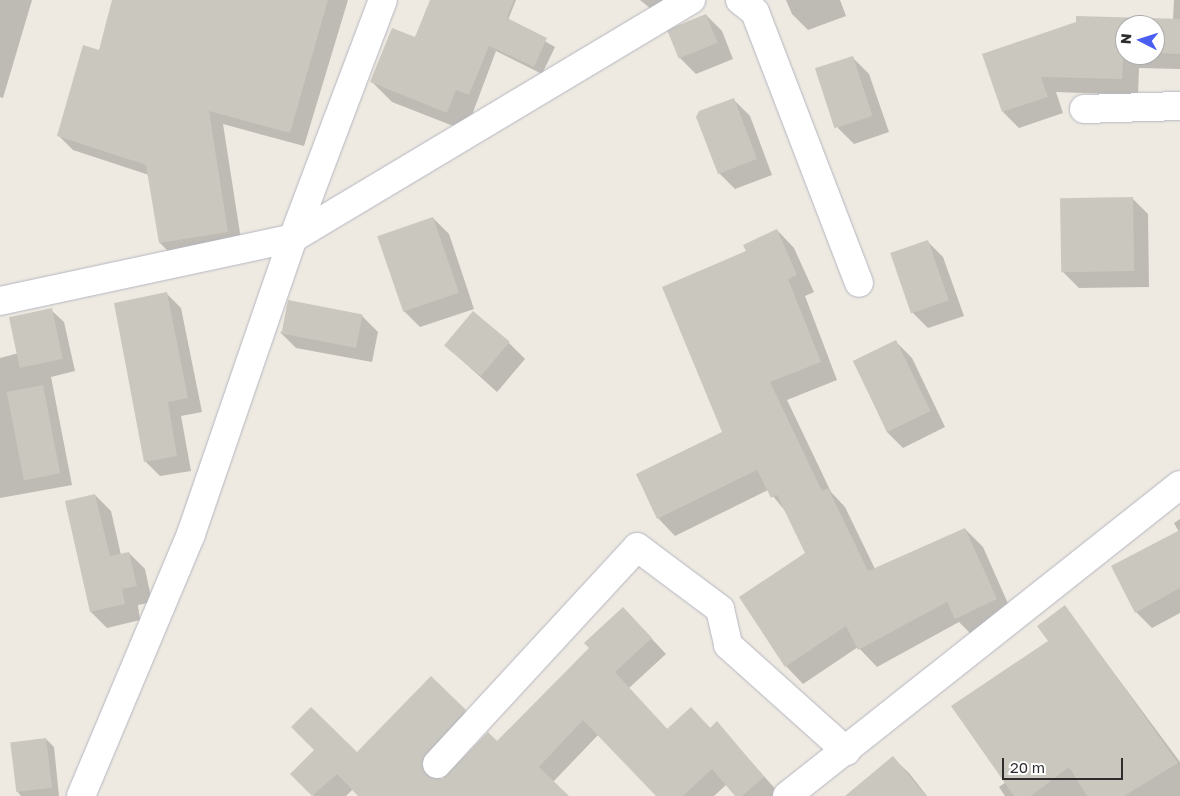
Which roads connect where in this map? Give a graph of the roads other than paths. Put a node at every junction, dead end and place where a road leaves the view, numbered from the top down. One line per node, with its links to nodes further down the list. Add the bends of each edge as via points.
1 (383, 0): 6 (street)
2 (691, 0): 6 (street)
3 (740, 0): 7 (street, via 755,12)
4 (1180, 106): 5 (street)
5 (1084, 108)
6 (293, 238): 8 (street); 12 (street, via 192,534)
7 (860, 283)
8 (0, 301)
9 (1180, 484): 10 (street)
10 (846, 751): 11 (street, via 728,645 720,609 637,547); 13 (street)
11 (437, 764)
12 (81, 796)
13 (787, 796)

